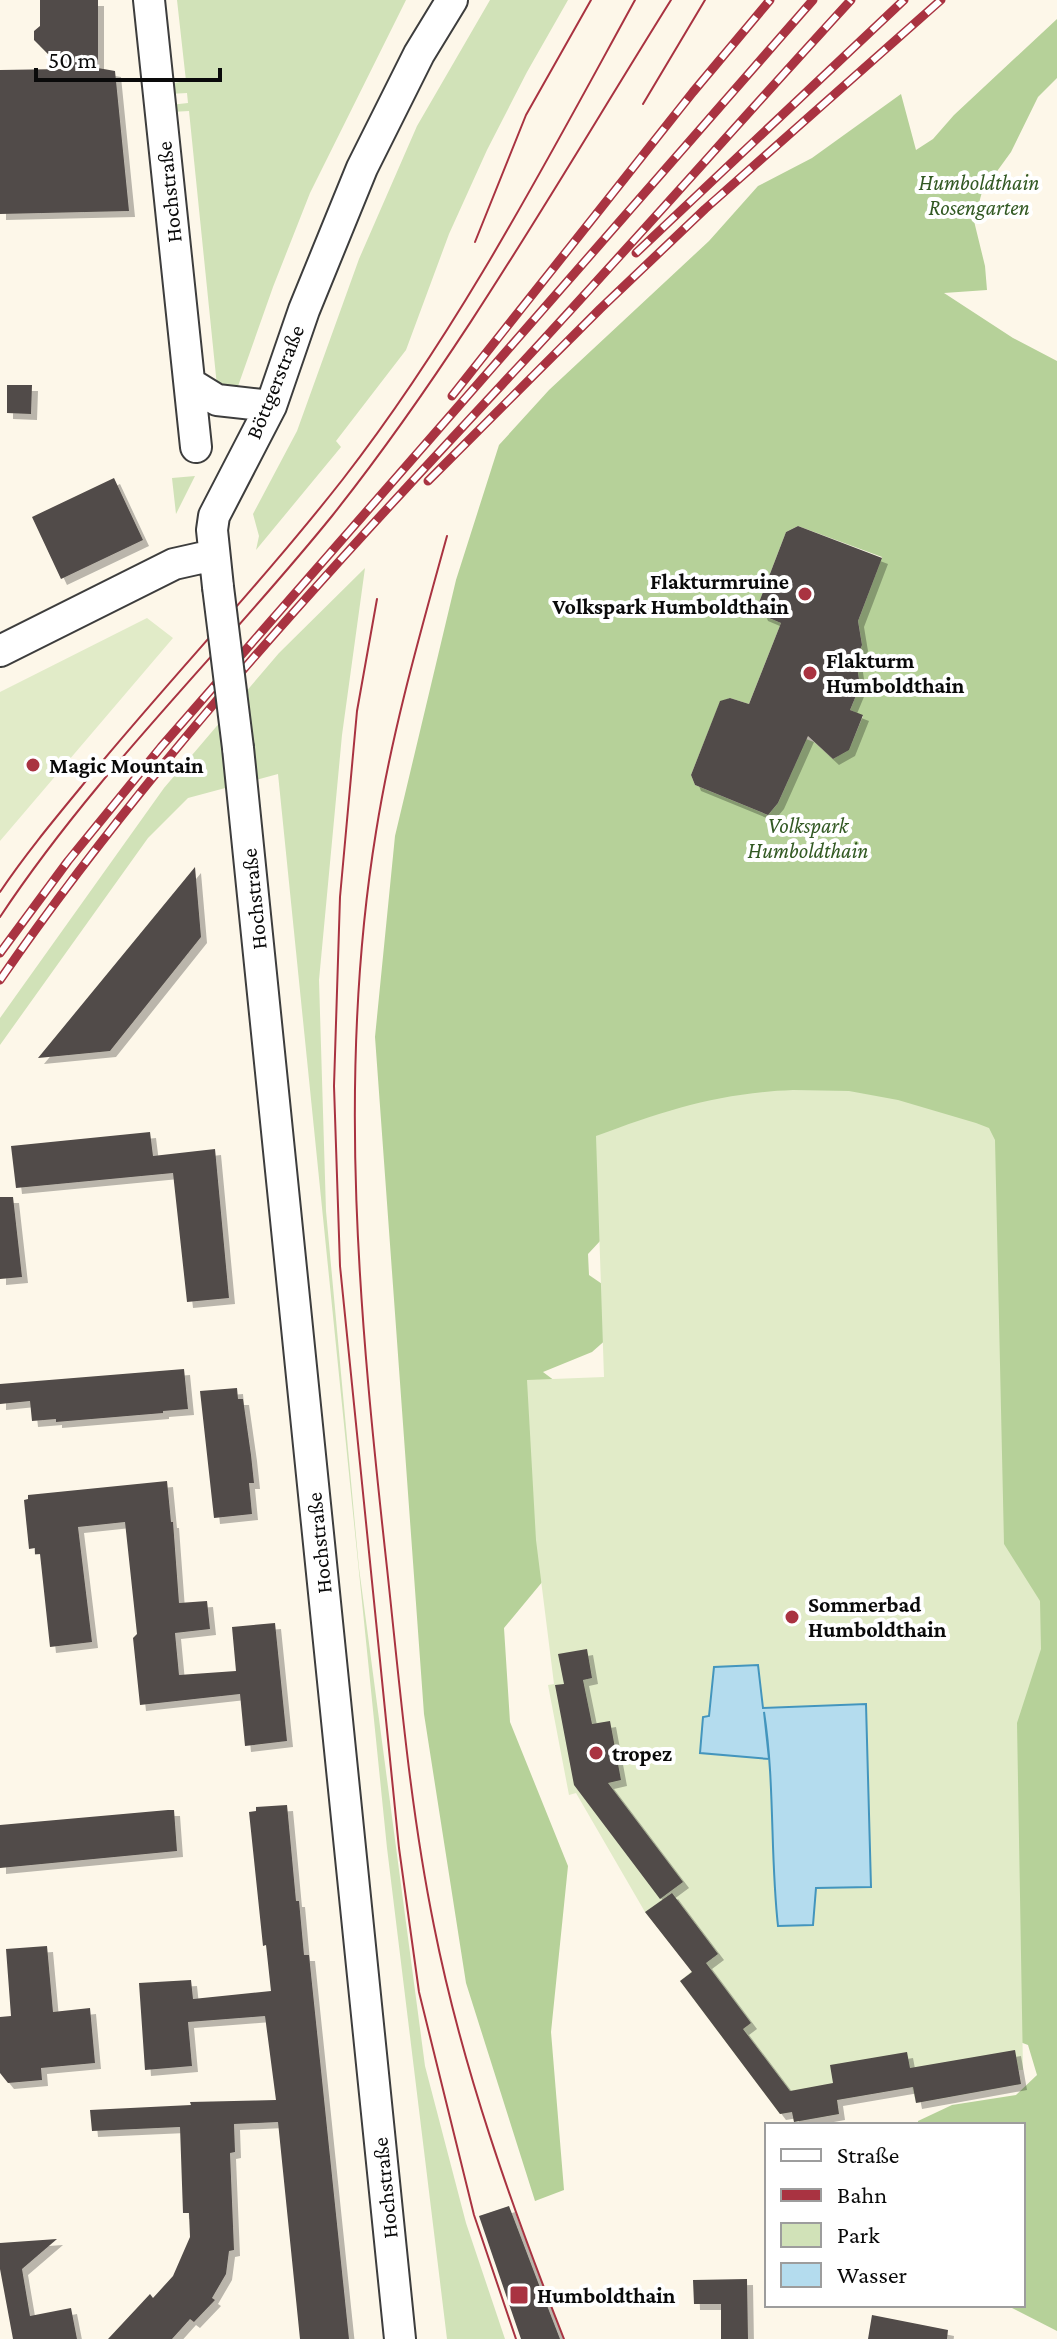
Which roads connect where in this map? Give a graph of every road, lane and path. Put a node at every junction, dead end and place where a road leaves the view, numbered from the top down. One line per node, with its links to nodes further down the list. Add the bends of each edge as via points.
1 (149, 0): 3 (street, Hochstraße)
2 (452, 0): 4 (street, Böttgerstraße, via 362,168)
3 (191, 384): 4 (street, via 217,400); 5 (street, Hochstraße)
4 (271, 406): 6 (street, Böttgerstraße, via 214,516)
5 (196, 447)
6 (214, 555): 7 (street, via 174,564); 8 (street, Hochstraße, bridge)
7 (0, 651)
8 (400, 2339)

